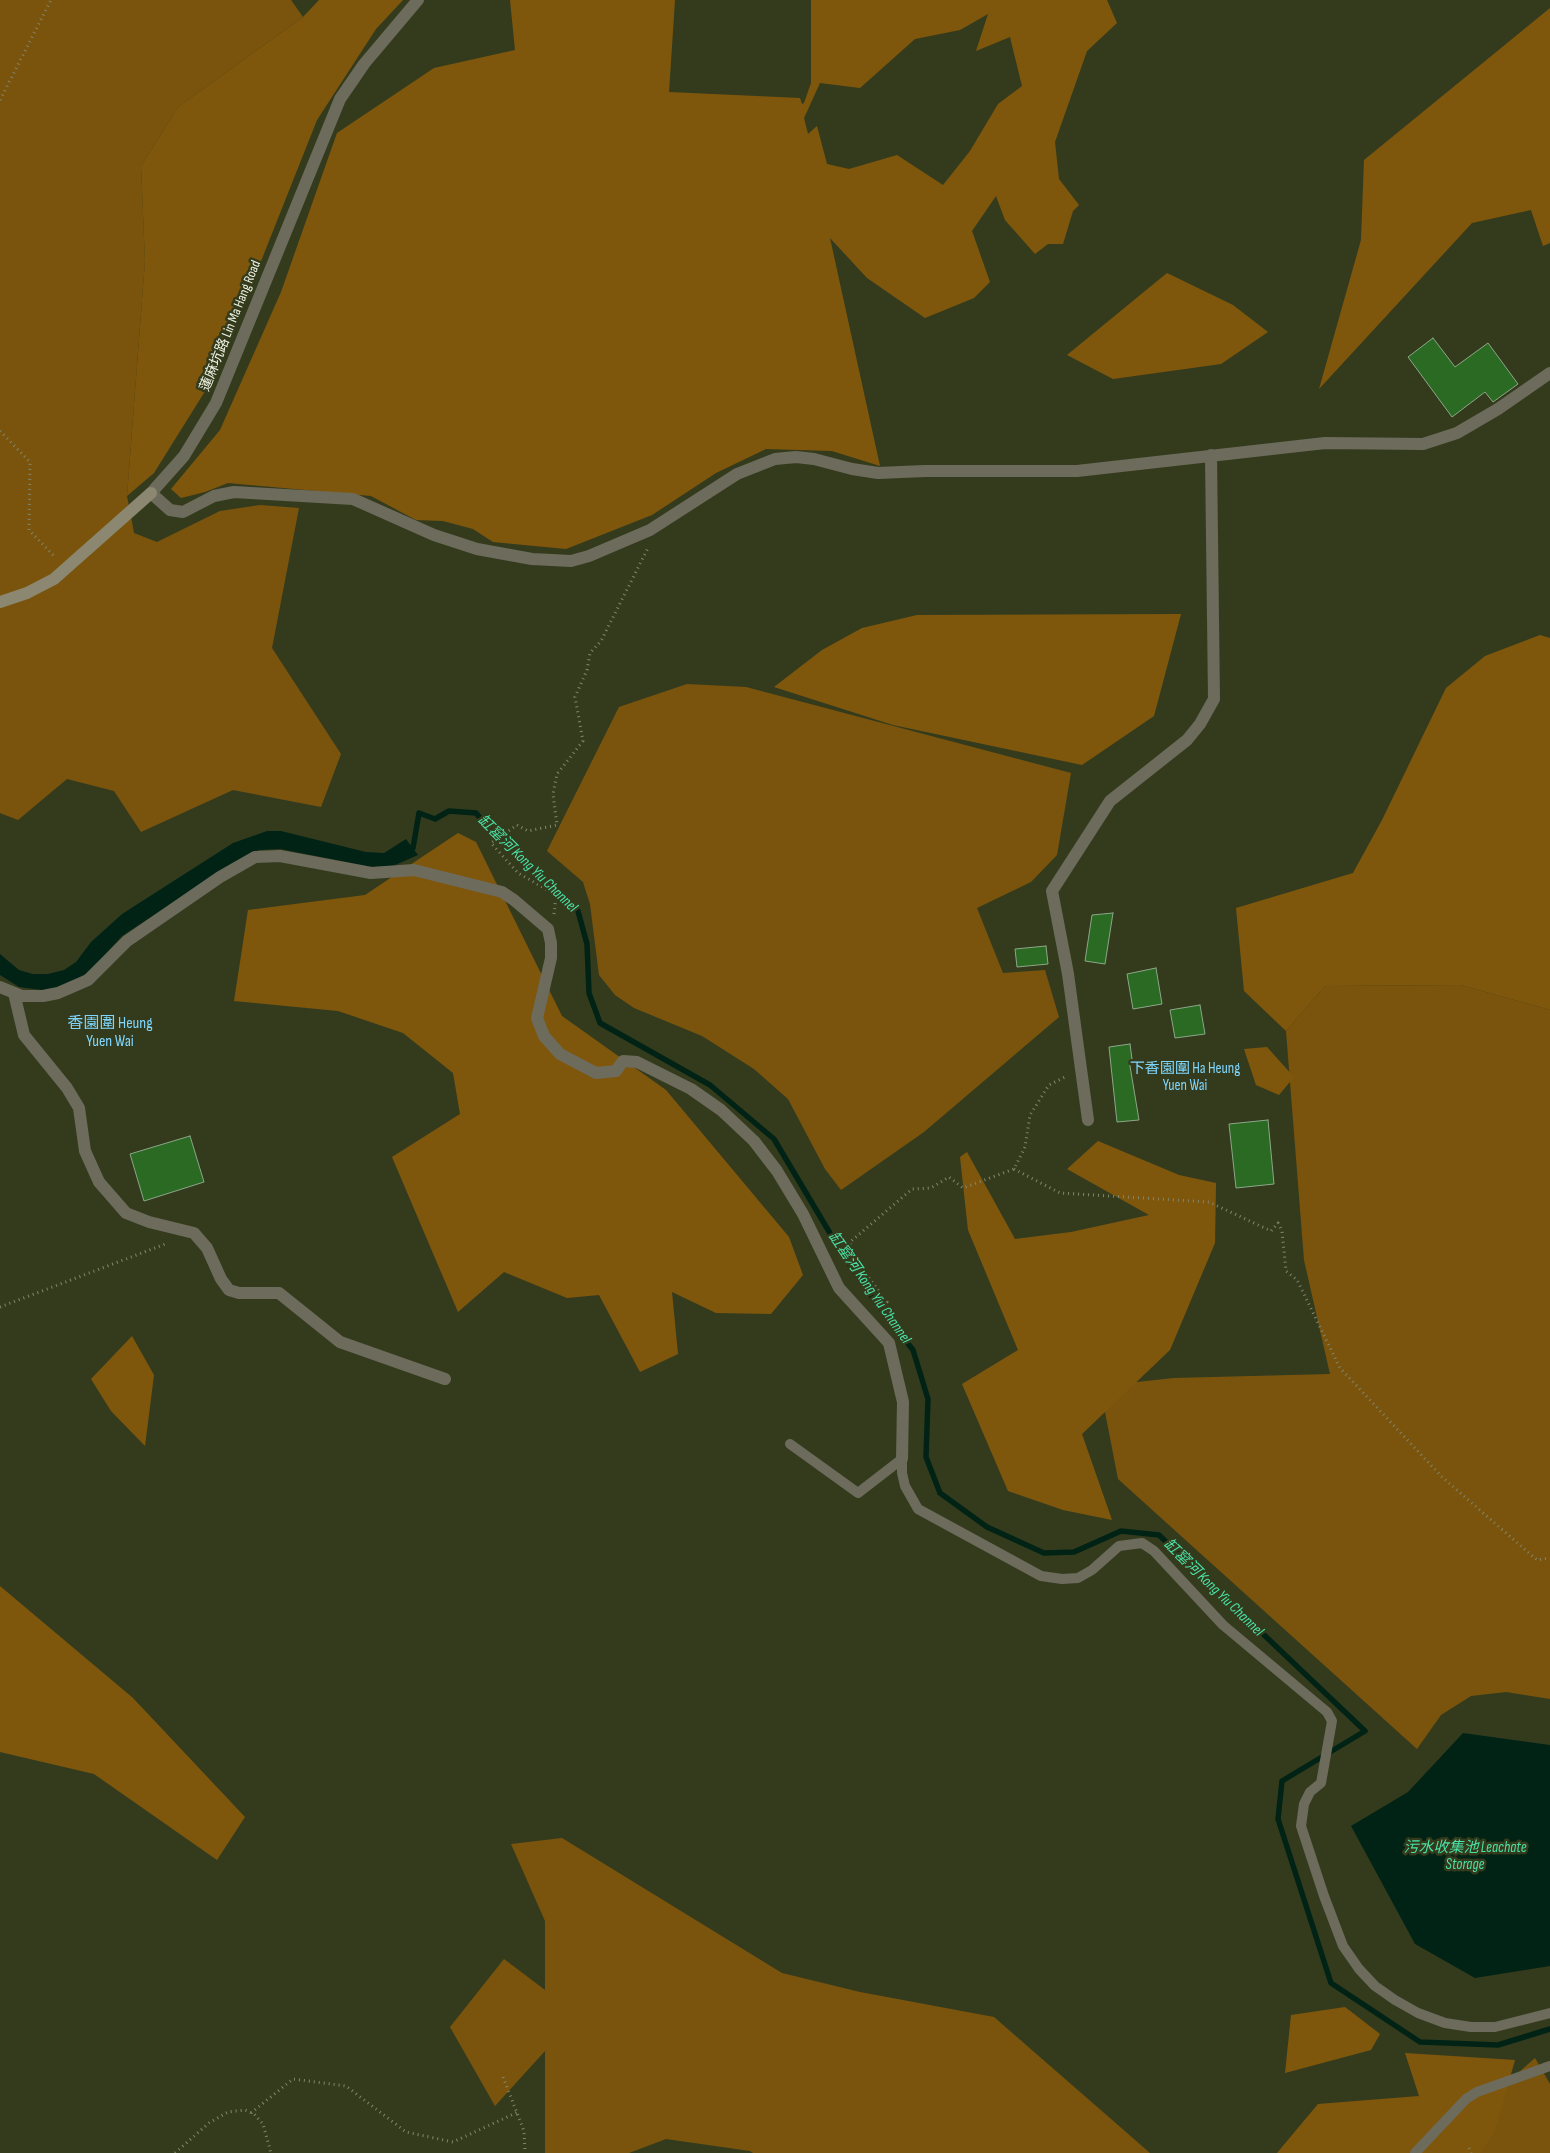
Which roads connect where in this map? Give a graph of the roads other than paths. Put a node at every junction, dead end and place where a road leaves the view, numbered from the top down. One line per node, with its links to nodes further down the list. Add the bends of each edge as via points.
1 (418, 0): 4 (street, 蓮麻坑路 Lin Ma Hang Road, via 364,64 340,99 216,403 184,456)
2 (1550, 374): 3 (street, via 1457,433 1435,441 1414,444 1325,443)
3 (1211, 455): 4 (street, via 1078,471 892,473 852,469 814,459 785,458 764,462 737,474 659,525 571,561 546,561 452,541 353,499 230,492 214,496 183,512 174,512); 8 (street, via 1214,699 1187,740 1110,801 1052,891 1068,974)
4 (151, 493): 5 (street, 蓮麻坑路 Lin Ma Hang Road, via 67,570 42,586)
5 (0, 602)
6 (0, 987): 7 (street)
7 (14, 993): 9 (street, via 24,1035 68,1088 79,1108 85,1151 99,1182 126,1213 194,1233 207,1248 229,1290 279,1293 340,1342); 11 (street, via 44,996 88,980 126,941 255,857 280,856 372,874 414,870 502,892 548,929 551,958 537,1018 544,1036 560,1054 596,1073 616,1071 623,1061 637,1062 691,1089 728,1116 754,1141 777,1172 803,1214 839,1288 889,1343 903,1402)
8 (1088, 1120)
9 (445, 1378)
10 (790, 1444): 11 (lane, via 858,1493)
11 (902, 1459): 12 (lane, via 905,1486 918,1508 1041,1576 1062,1580 1078,1578 1119,1546 1142,1543 1223,1625 1327,1712 1332,1721 1321,1783 1310,1792 1304,1804 1302,1826 1343,1946 1375,1986 1418,2014 1445,2024 1495,2027)
12 (1550, 2013)
13 (1550, 2066): 14 (lane, via 1466,2099)
14 (1415, 2153)

